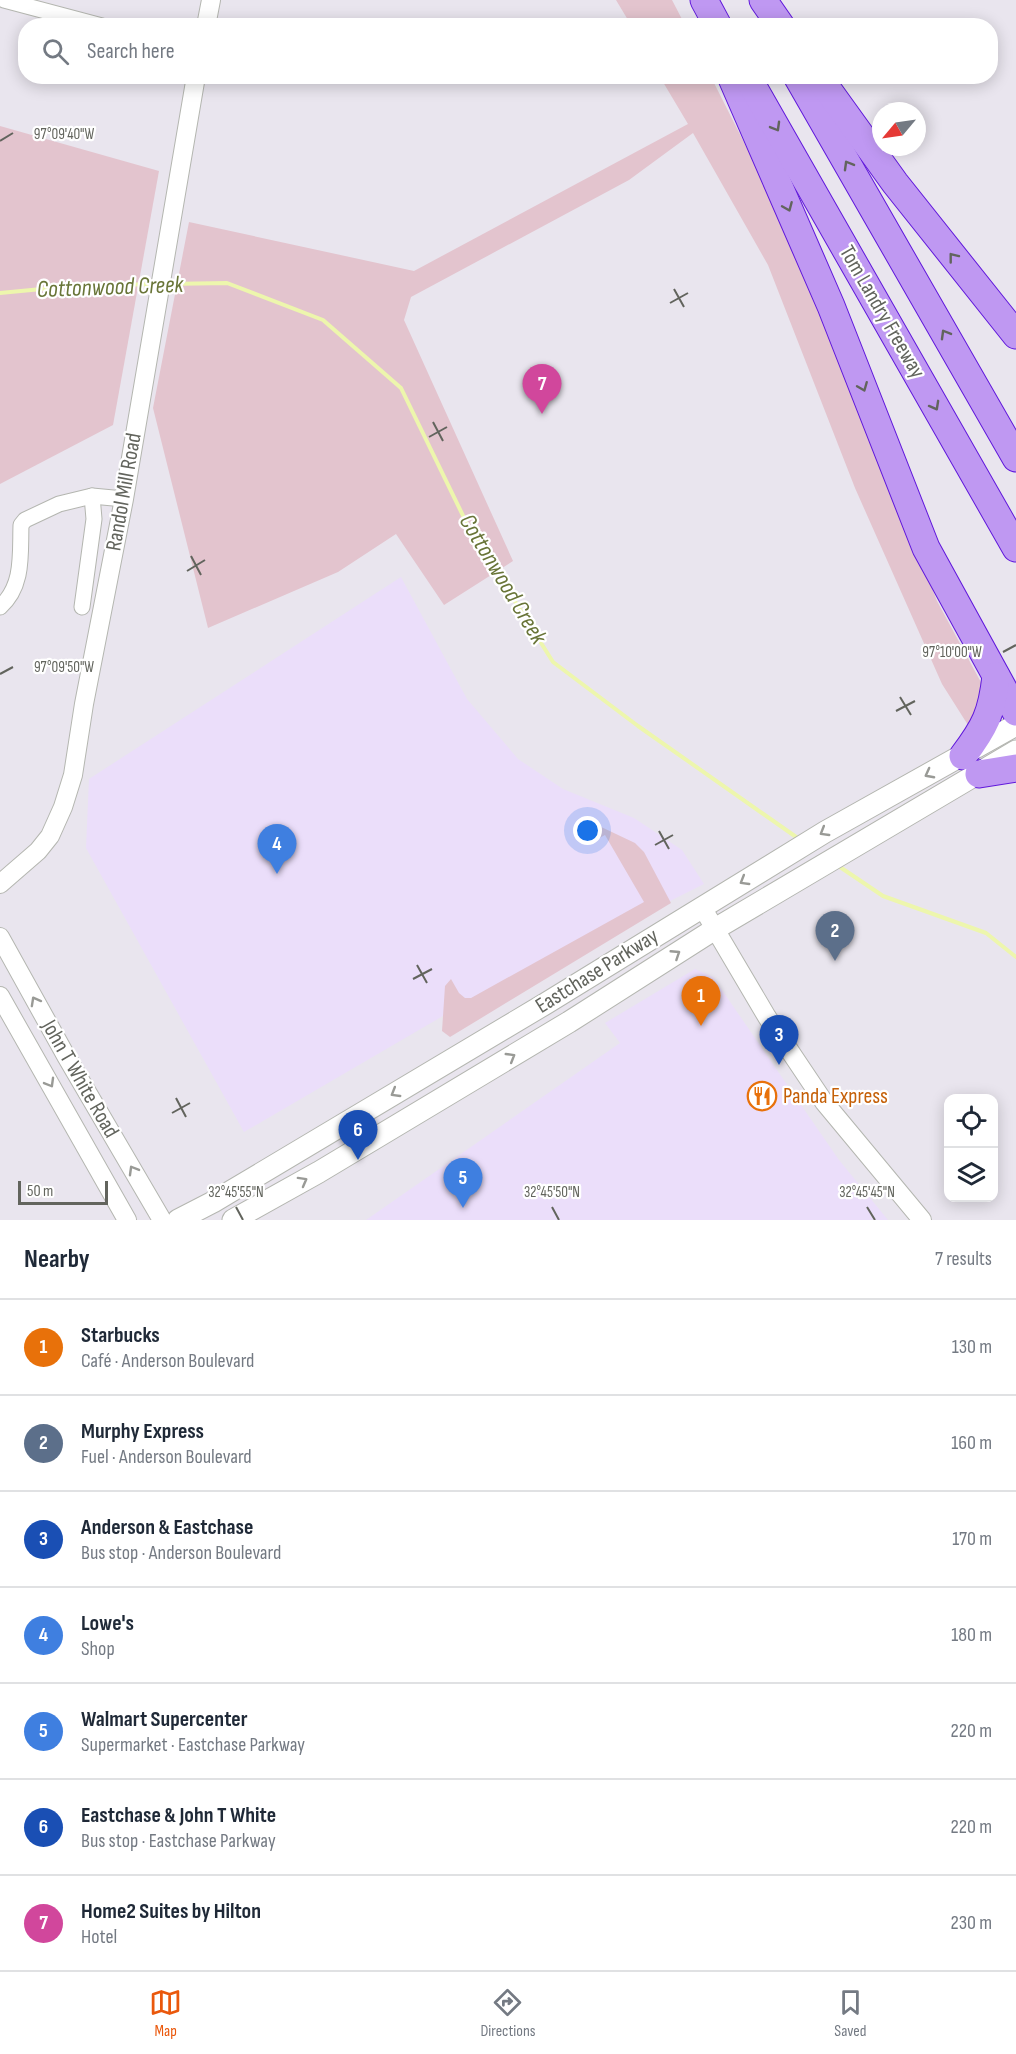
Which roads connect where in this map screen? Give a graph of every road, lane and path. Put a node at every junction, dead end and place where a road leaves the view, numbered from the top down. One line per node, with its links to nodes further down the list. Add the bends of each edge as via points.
1 (4, 0): 7 (street)
2 (212, 0): 8 (street)
3 (698, 0): 9 (highway)
4 (704, 0): 10 (highway)
5 (754, 0): 11 (highway)
6 (763, 0): 12 (highway)
7 (72, 18)
8 (208, 18)
9 (706, 18)
10 (714, 18)
11 (764, 18)
12 (775, 18)
13 (195, 84): 21 (street, Randol Mill Road)
14 (735, 84): 25 (highway, one-way to 25, via 831,306 926,548)
15 (752, 84): 22 (highway, Tom Landry Freeway, one-way to 22)
16 (802, 84): 19 (highway, Tom Landry Freeway, one-way to 16)
17 (824, 84): 18 (highway, one-way to 17, via 895,183)
18 (1016, 335)
19 (1016, 458)
20 (92, 496): 21 (street); 23 (street, via 94,519); 24 (street, via 59,504 25,520 21,525 16,586)
21 (124, 499): 31 (street, Randol Mill Road, via 73,775 63,807 50,836 38,851)
22 (1016, 548)
23 (82, 607)
24 (0, 608)
25 (996, 676): 26 (highway); 29 (highway, via 994,696)
26 (1016, 712)
27 (1016, 725): 29 (main road, Eastchase Parkway)
28 (1016, 751): 29 (main road, Eastchase Parkway)
29 (971, 765): 30 (highway); 32 (main road, Eastchase Parkway, one-way to 32, via 862,810); 33 (main road, Eastchase Parkway, via 890,825)
30 (1016, 768)
31 (0, 884)
32 (702, 907): 33 (street); 36 (main road, Eastchase Parkway)
33 (716, 929): 37 (main road, Eastchase Parkway, one-way to 33); 42 (street, via 767,1017 824,1102)
34 (0, 938): 39 (street, John T White Road, one-way to 34)
35 (0, 996): 38 (street, John T White Road, one-way to 38)
36 (445, 1062): 37 (main road); 40 (main road, Eastchase Parkway, one-way to 40)
37 (460, 1088): 41 (main road, Eastchase Parkway, one-way to 37)
38 (127, 1220)
39 (162, 1220)
40 (178, 1220)
41 (233, 1220)
42 (922, 1220)

